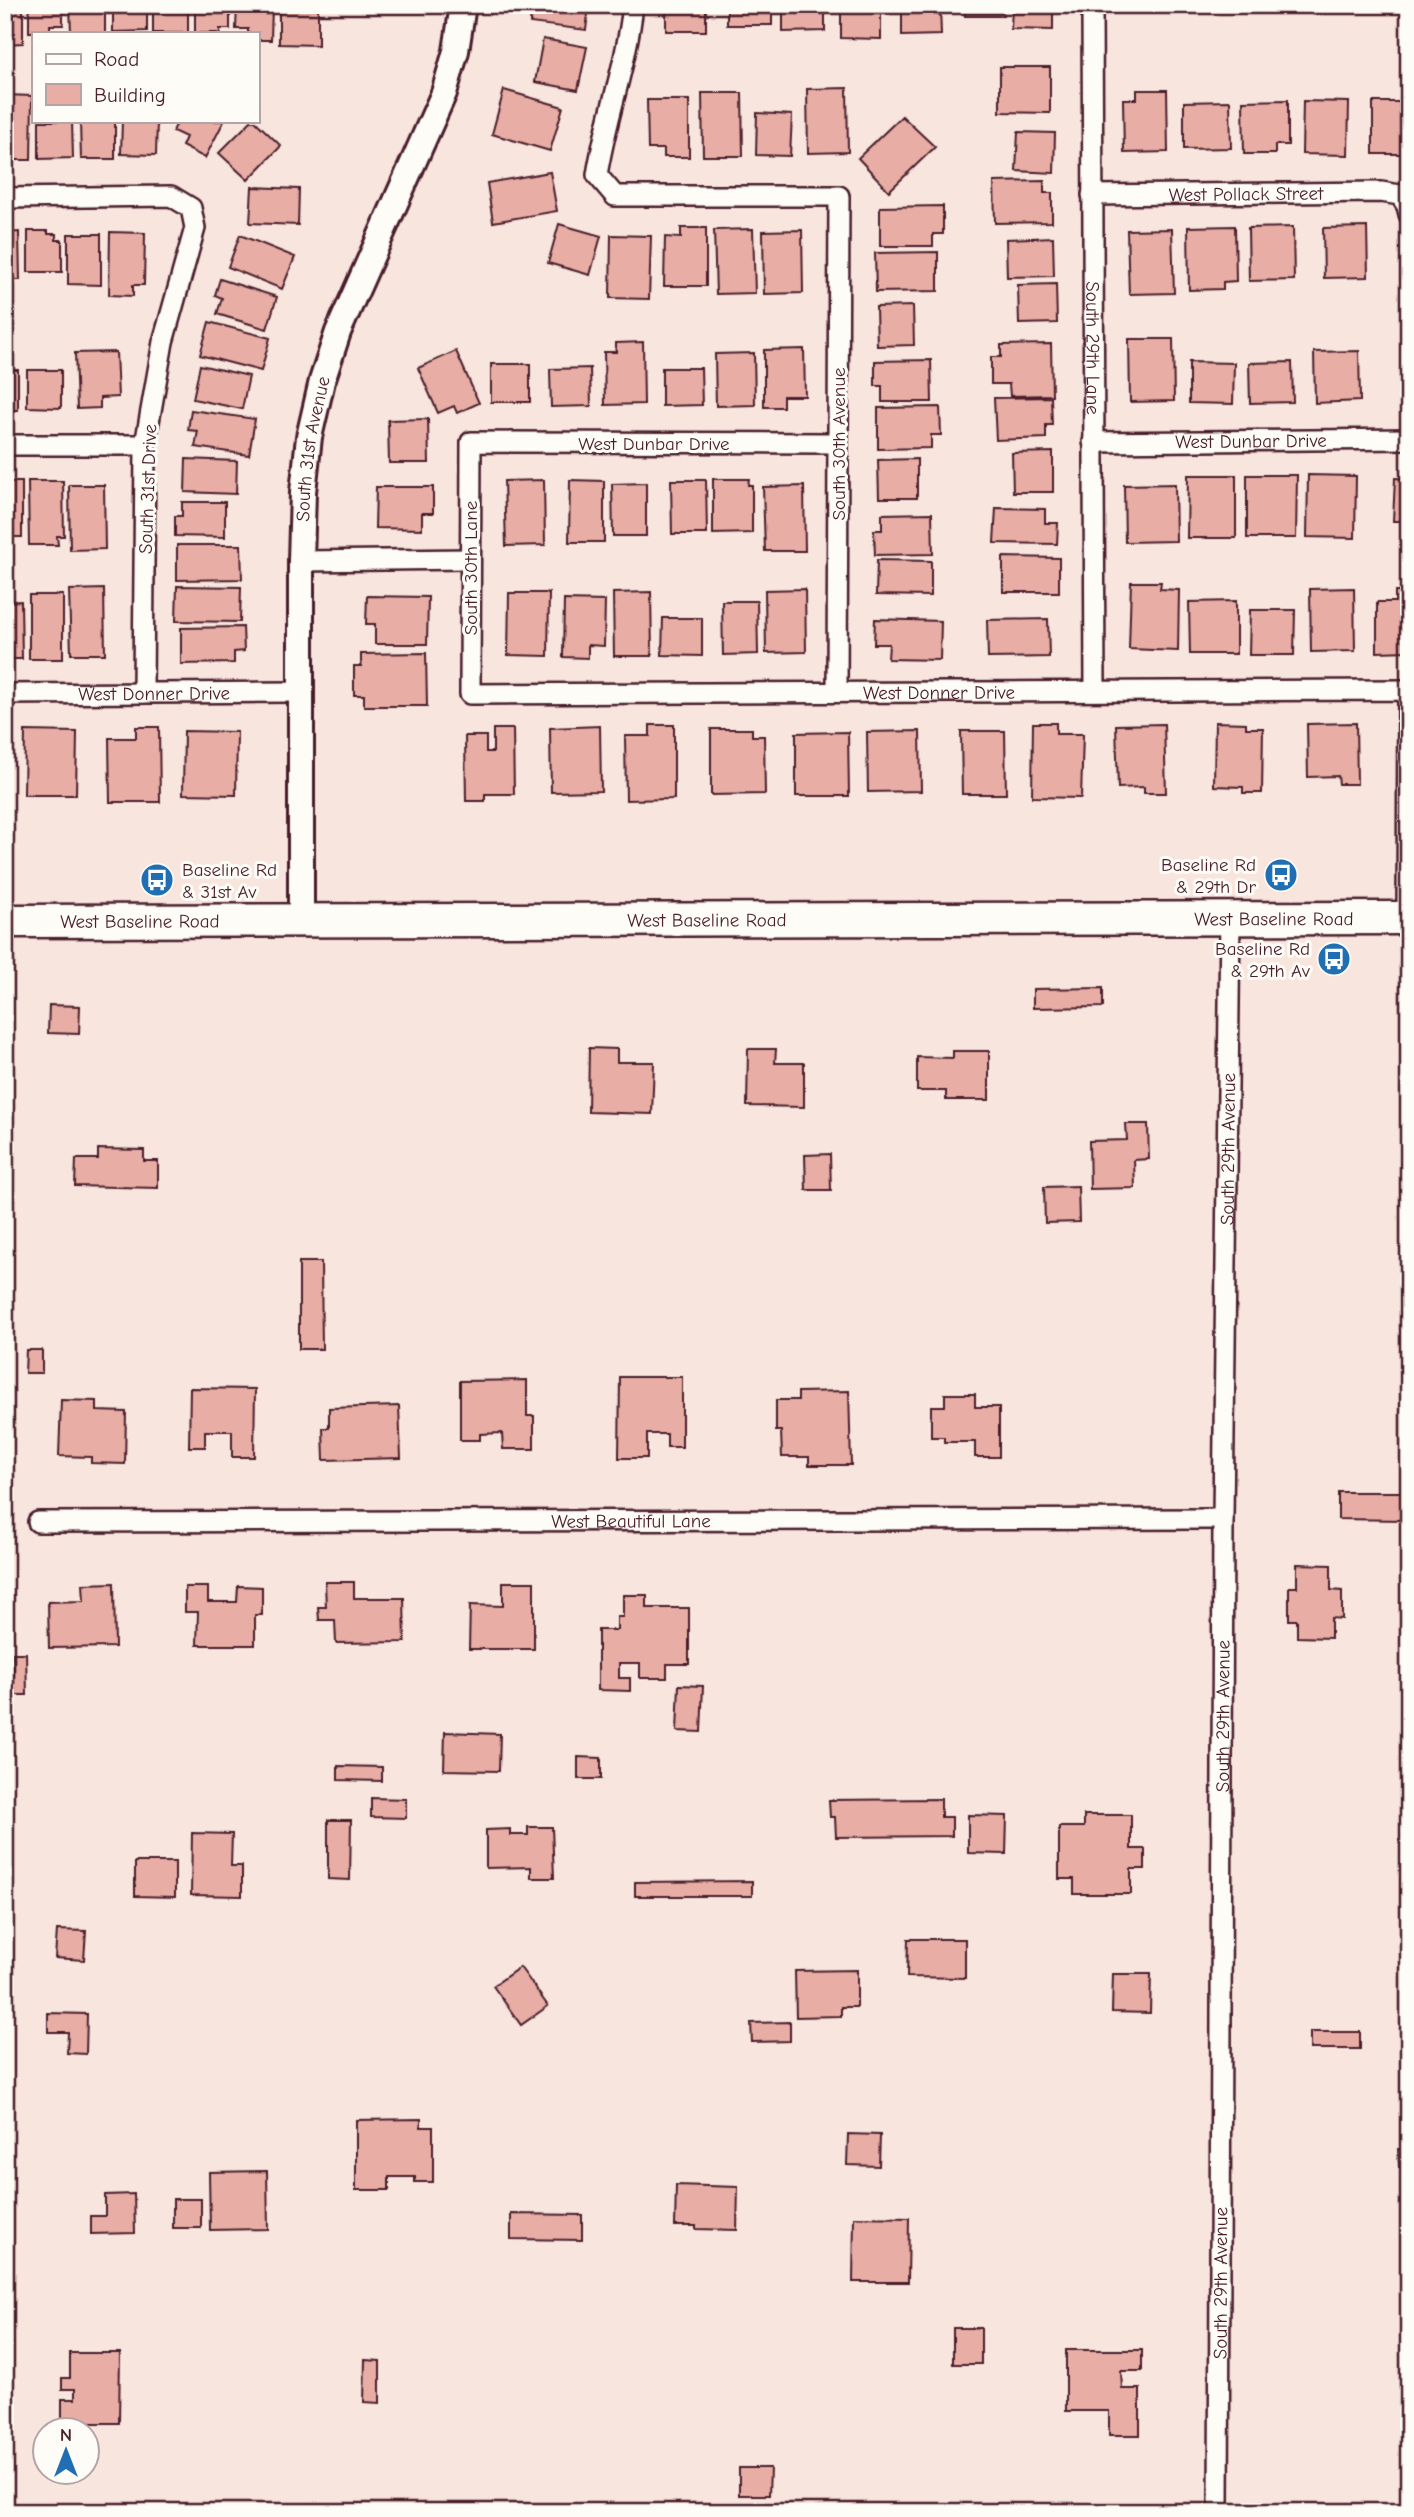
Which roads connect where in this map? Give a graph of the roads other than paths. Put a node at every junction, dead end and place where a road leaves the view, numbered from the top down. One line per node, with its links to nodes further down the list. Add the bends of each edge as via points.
1 (463, 5): 14 (street, South 31st Avenue, via 444,93 338,332 322,381 309,437)
2 (633, 5): 10 (street, South 30th Avenue, via 597,175 615,196 839,196)
3 (1092, 5): 4 (street, South 29th Lane)
4 (1092, 195): 6 (street, West Pollack Street, via 1381,192 1400,195); 9 (street, South 29th Lane)
5 (5, 198): 12 (street, South 31st Drive, via 171,196 191,208 195,228 163,342)
6 (1409, 214)
7 (1409, 439): 9 (street, West Dunbar Drive)
8 (471, 442): 10 (street, West Dunbar Drive); 13 (street, South 30th Lane)
9 (1093, 442): 16 (street, South 29th Lane)
10 (837, 443): 18 (street, South 30th Avenue)
11 (5, 445): 12 (street)
12 (145, 445): 19 (street, South 31st Drive)
13 (470, 559): 14 (street); 21 (street, South 30th Lane)
14 (301, 561): 17 (street, South 31st Avenue)
15 (1408, 690): 16 (street, West Donner Drive); 23 (street)
16 (1095, 691): 18 (street, West Donner Drive)
17 (301, 692): 19 (street, West Donner Drive); 24 (street, South 31st Avenue)
18 (837, 692): 21 (street, West Donner Drive)
19 (143, 693): 20 (street, West Donner Drive)
20 (5, 694)
21 (470, 694)
22 (1230, 918): 23 (main road, West Baseline Road); 24 (main road, West Baseline Road); 26 (street, South 29th Avenue)
23 (1408, 918)
24 (301, 919): 25 (main road, West Baseline Road)
25 (5, 921)
26 (1223, 1519): 27 (street, West Beautiful Lane); 28 (street, South 29th Avenue)
27 (38, 1522)
28 (1219, 2512)

